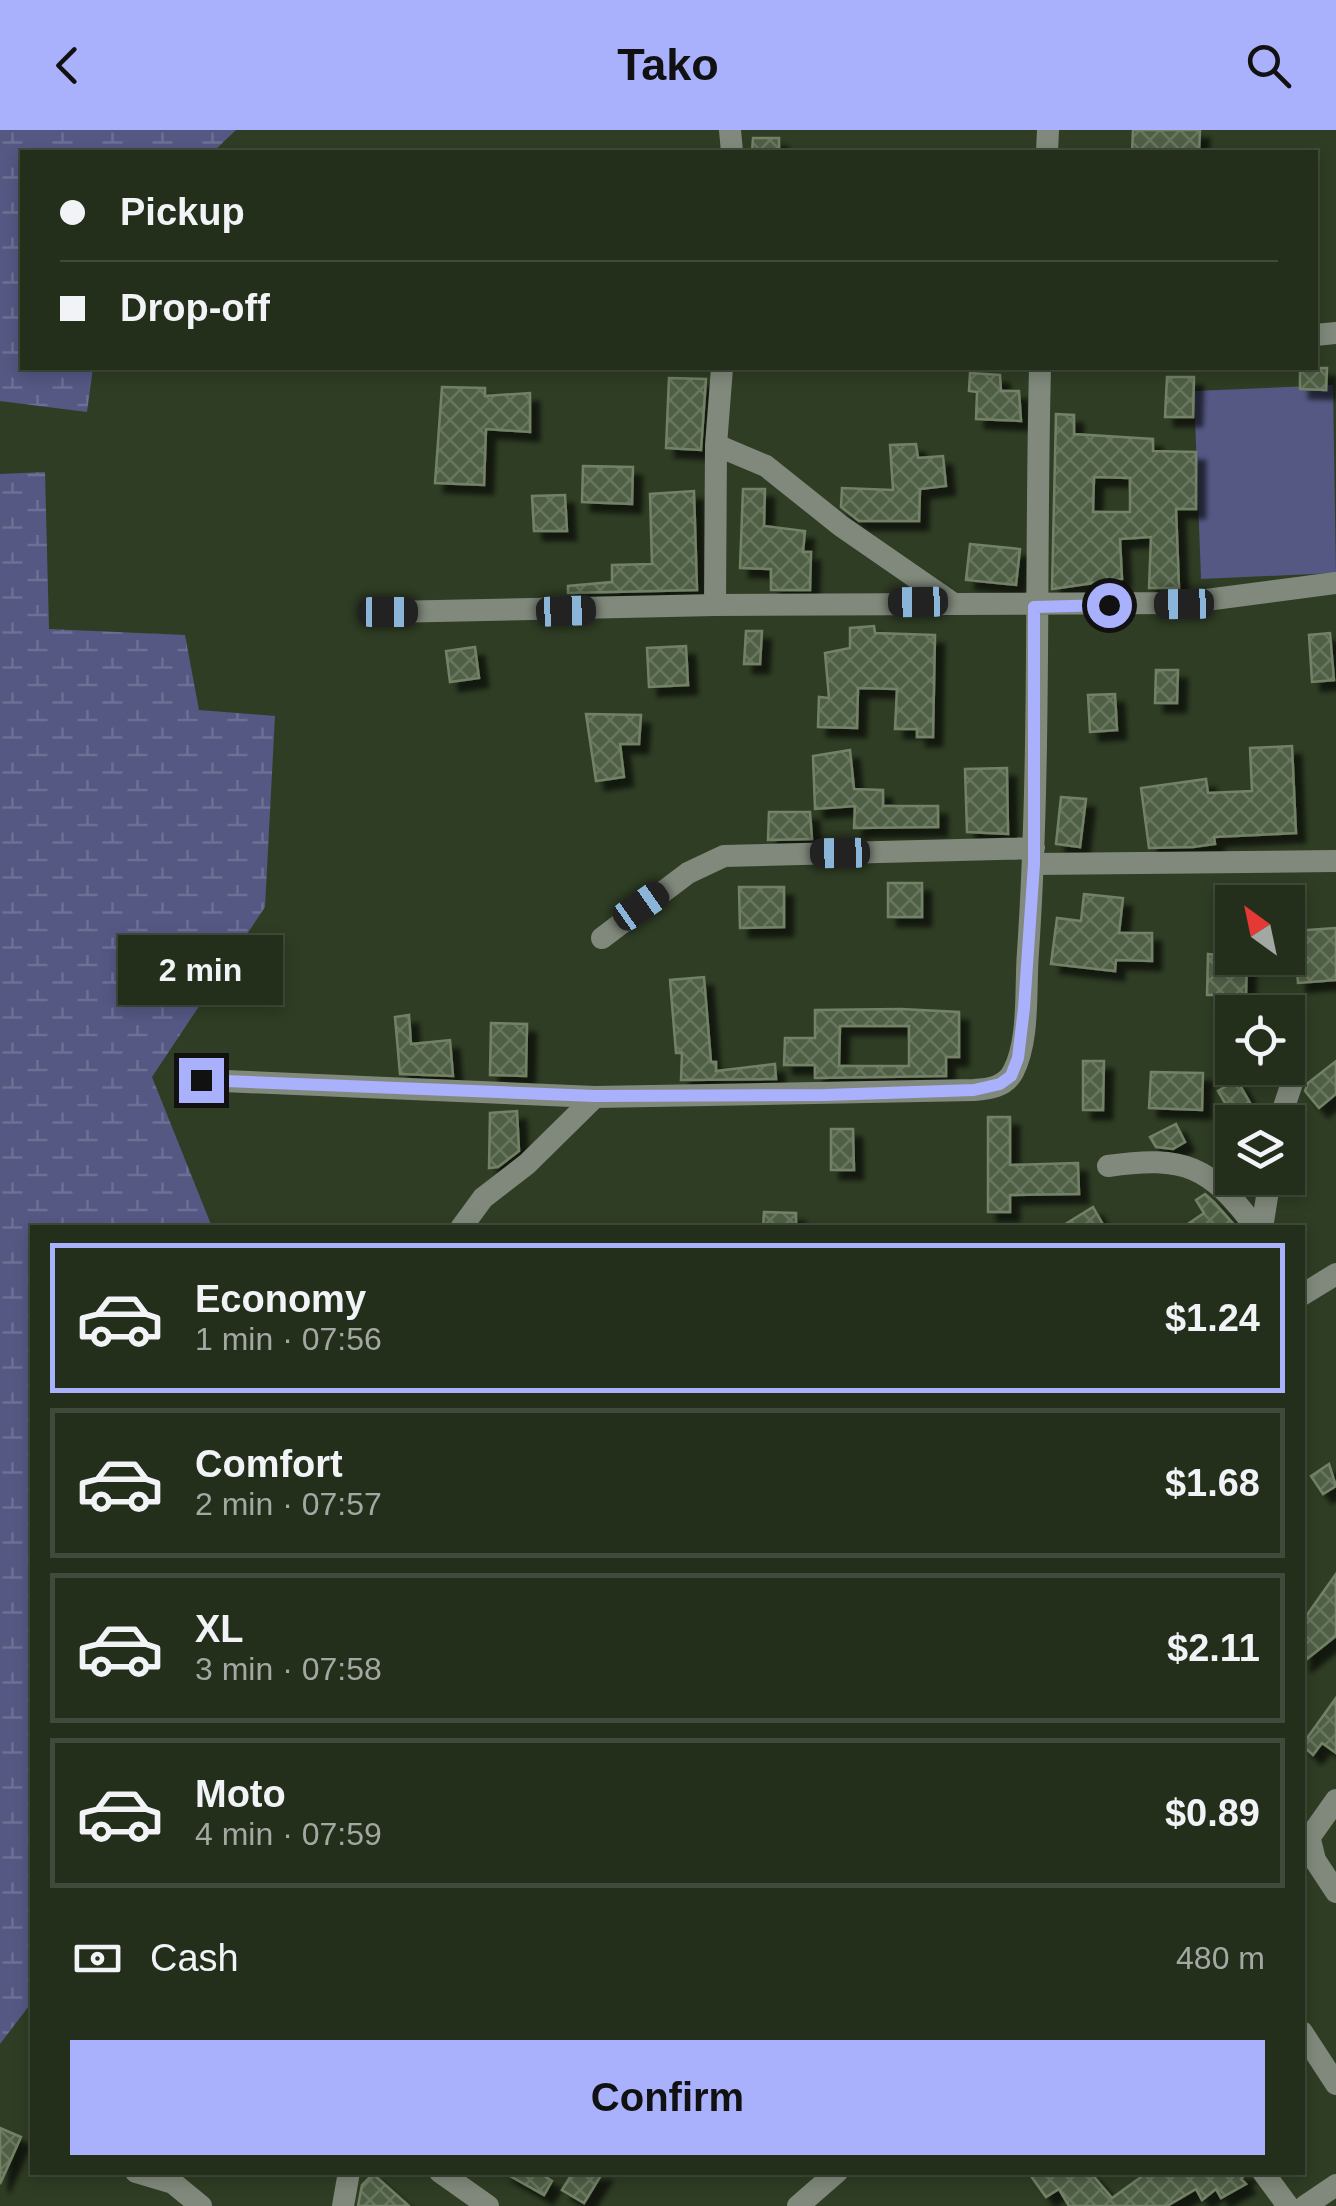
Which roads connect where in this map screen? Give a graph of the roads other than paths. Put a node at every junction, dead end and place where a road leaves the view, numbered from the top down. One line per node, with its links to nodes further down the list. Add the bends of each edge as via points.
1 (722, 370): 3 (street)
2 (1040, 370): 9 (street)
3 (716, 445): 4 (street, via 766,466); 8 (street)
4 (882, 553): 6 (street); 7 (street)
5 (1336, 583): 9 (street, via 1184,604)
6 (951, 602): 7 (street); 9 (street)
7 (886, 603): 8 (street)
8 (714, 605): 10 (street)
9 (1034, 607): 11 (street)
10 (388, 612)
11 (1034, 856): 12 (street); 13 (street, via 724,856 688,873); 15 (street, via 1018,1058 1000,1084 844,1095)
12 (1336, 861)
13 (602, 938)
14 (201, 1080): 15 (street)
15 (595, 1096): 18 (street, via 528,1164 482,1198)
16 (1108, 1166): 19 (street, via 1150,1160 1210,1174)
17 (1266, 1195): 20 (street)
18 (463, 1225)
19 (1256, 1225)
20 (1260, 1225)
21 (1336, 1274): 22 (street)
22 (1305, 1294)
23 (1336, 1800): 24 (street)
24 (1306, 1844): 25 (street)
25 (1336, 1892)
26 (1305, 2037): 27 (street)
27 (1336, 2084)
28 (146, 2175): 34 (street, via 172,2183)
29 (349, 2175): 35 (street)
30 (444, 2175): 36 (street)
31 (833, 2175): 37 (street)
32 (1266, 2175): 38 (street)
33 (1336, 2185): 39 (street)
34 (201, 2206)
35 (342, 2206)
36 (488, 2206)
37 (798, 2206)
38 (1288, 2206)
39 (1305, 2206)

